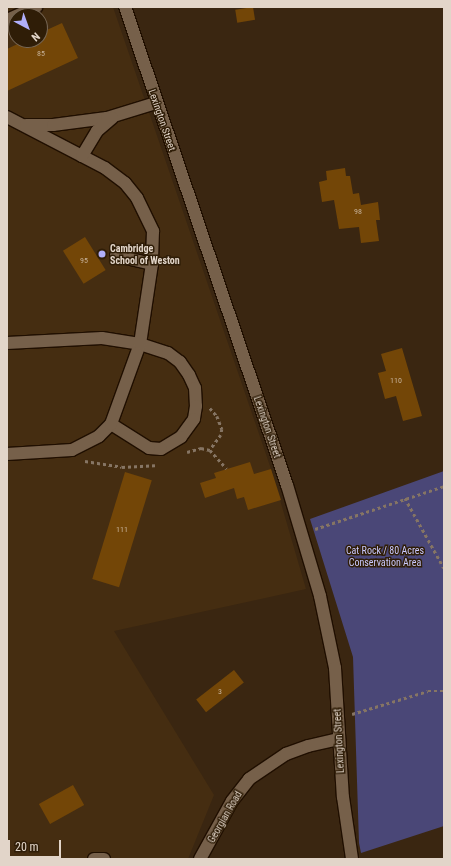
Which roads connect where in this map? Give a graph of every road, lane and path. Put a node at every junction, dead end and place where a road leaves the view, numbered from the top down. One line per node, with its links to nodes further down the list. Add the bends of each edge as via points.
1 (36, 7): 3 (street)
2 (125, 7): 4 (street, Lexington Street)
3 (7, 20)
4 (156, 103): 5 (street); 19 (street, Lexington Street)
5 (118, 116): 7 (street, via 58,124); 8 (street, via 102,126)
6 (7, 117): 7 (street)
7 (21, 125): 8 (street)
8 (82, 156): 10 (street, via 118,178 142,206 153,231)
9 (116, 256): 10 (street)
10 (152, 264): 12 (street)
11 (7, 343): 12 (street, via 102,338)
12 (140, 344): 13 (street, via 168,353 180,362 190,375 195,388); 14 (street)
13 (196, 406): 14 (street, via 189,428 181,437 161,450 137,442); 15 (path, via 202,405 212,410 222,429 221,435)
14 (111, 424): 16 (street, via 99,436 72,450)
15 (210, 450)
16 (7, 454)
17 (444, 486): 18 (path)
18 (405, 498): 19 (path); 20 (path)
19 (302, 532): 22 (street, Lexington Street, via 331,641 337,680)
20 (444, 568)
21 (444, 691): 22 (path, via 428,691)
22 (338, 719): 23 (street, Lexington Street)
23 (338, 739): 26 (street, Georgian Road, via 286,754 249,778 232,801); 27 (street, Lexington Street)
24 (94, 859): 25 (street)
25 (104, 859)
26 (200, 859)
27 (352, 859)

